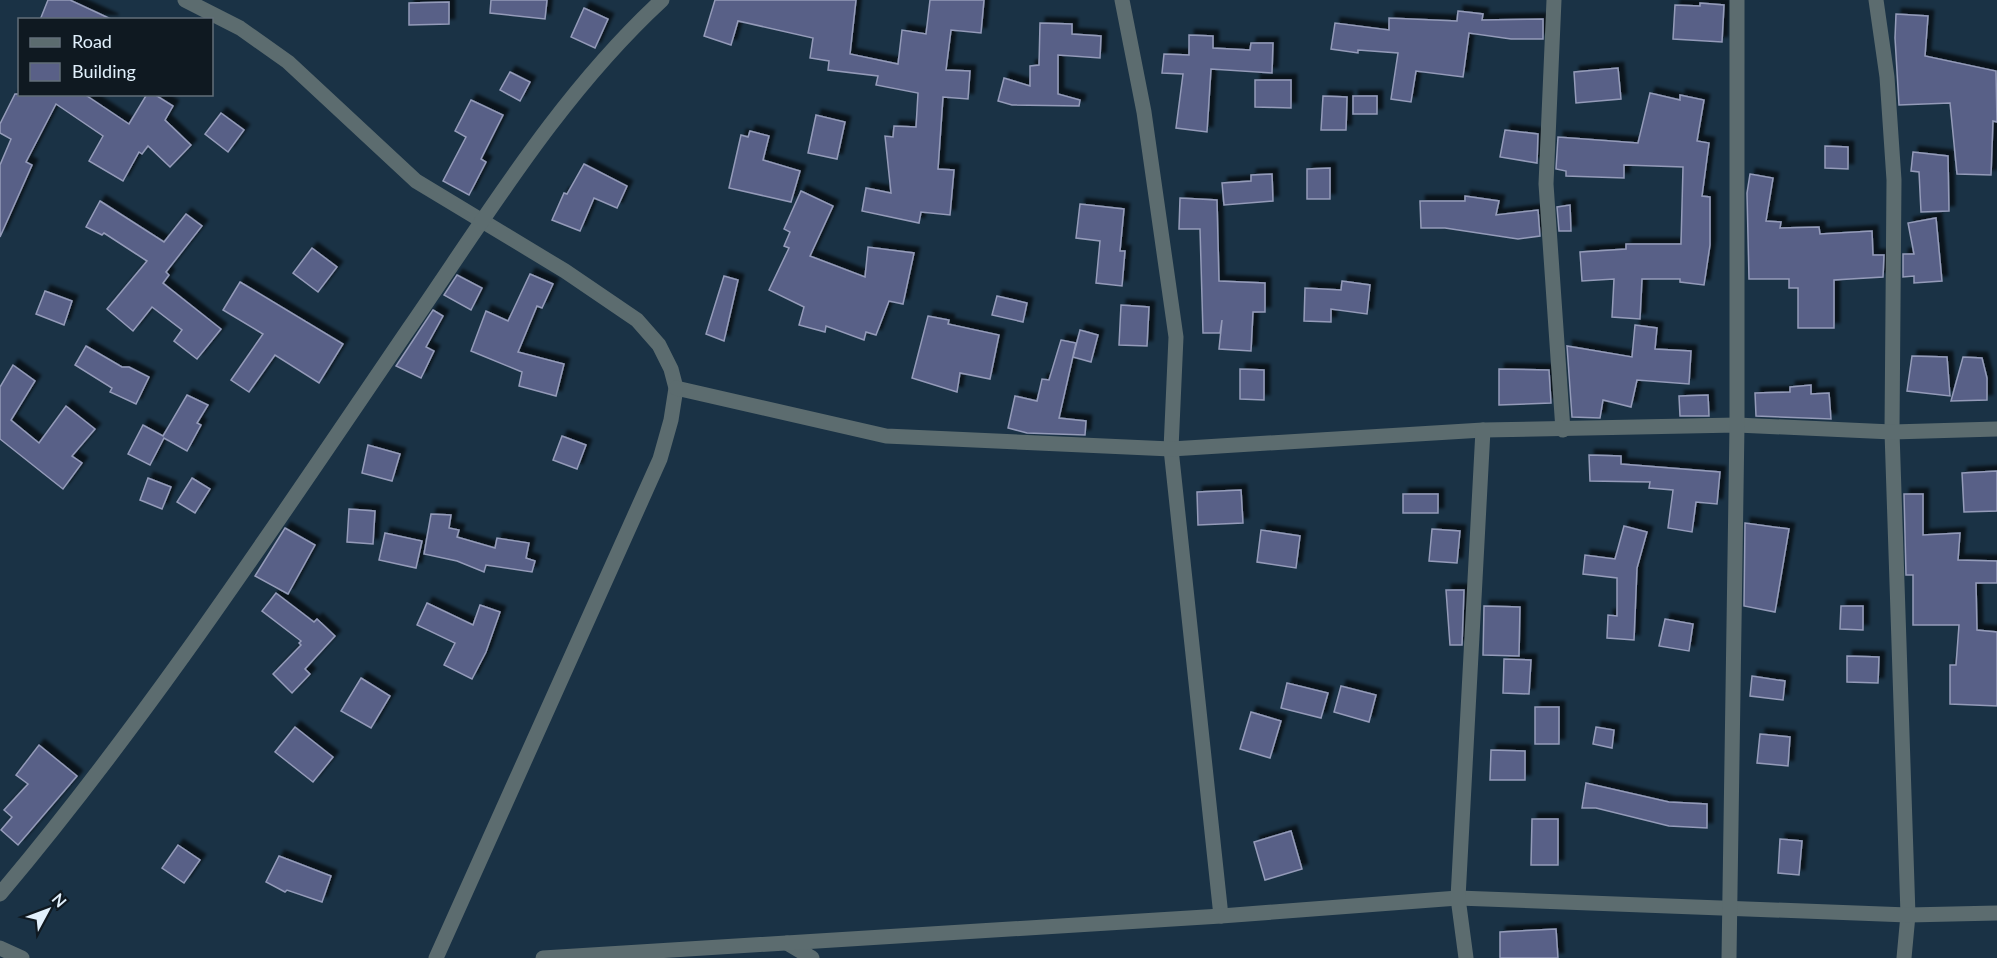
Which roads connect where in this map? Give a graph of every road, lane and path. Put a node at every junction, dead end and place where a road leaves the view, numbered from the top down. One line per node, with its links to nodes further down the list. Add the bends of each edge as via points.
1 (185, 0): 7 (street, via 240,28 288,62 416,181)
2 (662, 0): 7 (street, via 633,26 549,124)
3 (1122, 0): 14 (street, via 1144,112 1176,338)
4 (1554, 0): 12 (street, via 1546,184)
5 (1737, 0): 9 (street)
6 (1876, 0): 13 (street, via 1887,77 1893,180)
7 (483, 221): 8 (street, via 637,320 659,345); 15 (street, via 241,574 67,814)
8 (676, 387): 14 (street, via 886,436); 24 (street, via 660,459)
9 (1737, 425): 12 (street); 13 (street); 17 (street)
10 (1997, 429): 13 (street)
11 (1483, 430): 12 (street); 14 (street); 16 (street)
12 (1563, 430)
13 (1892, 432): 19 (street)
14 (1171, 449): 20 (street)
15 (0, 894)
16 (1458, 898): 17 (street); 20 (street); 27 (street)
17 (1729, 908): 19 (street); 28 (street)
18 (1997, 913): 19 (street)
19 (1908, 915): 29 (street)
20 (1221, 916): 21 (street)
21 (787, 943): 25 (street); 26 (street)
22 (0, 948): 23 (street)
23 (22, 958)
24 (436, 958)
25 (543, 958)
26 (812, 958)
27 (1466, 958)
28 (1729, 958)
29 (1904, 958)

